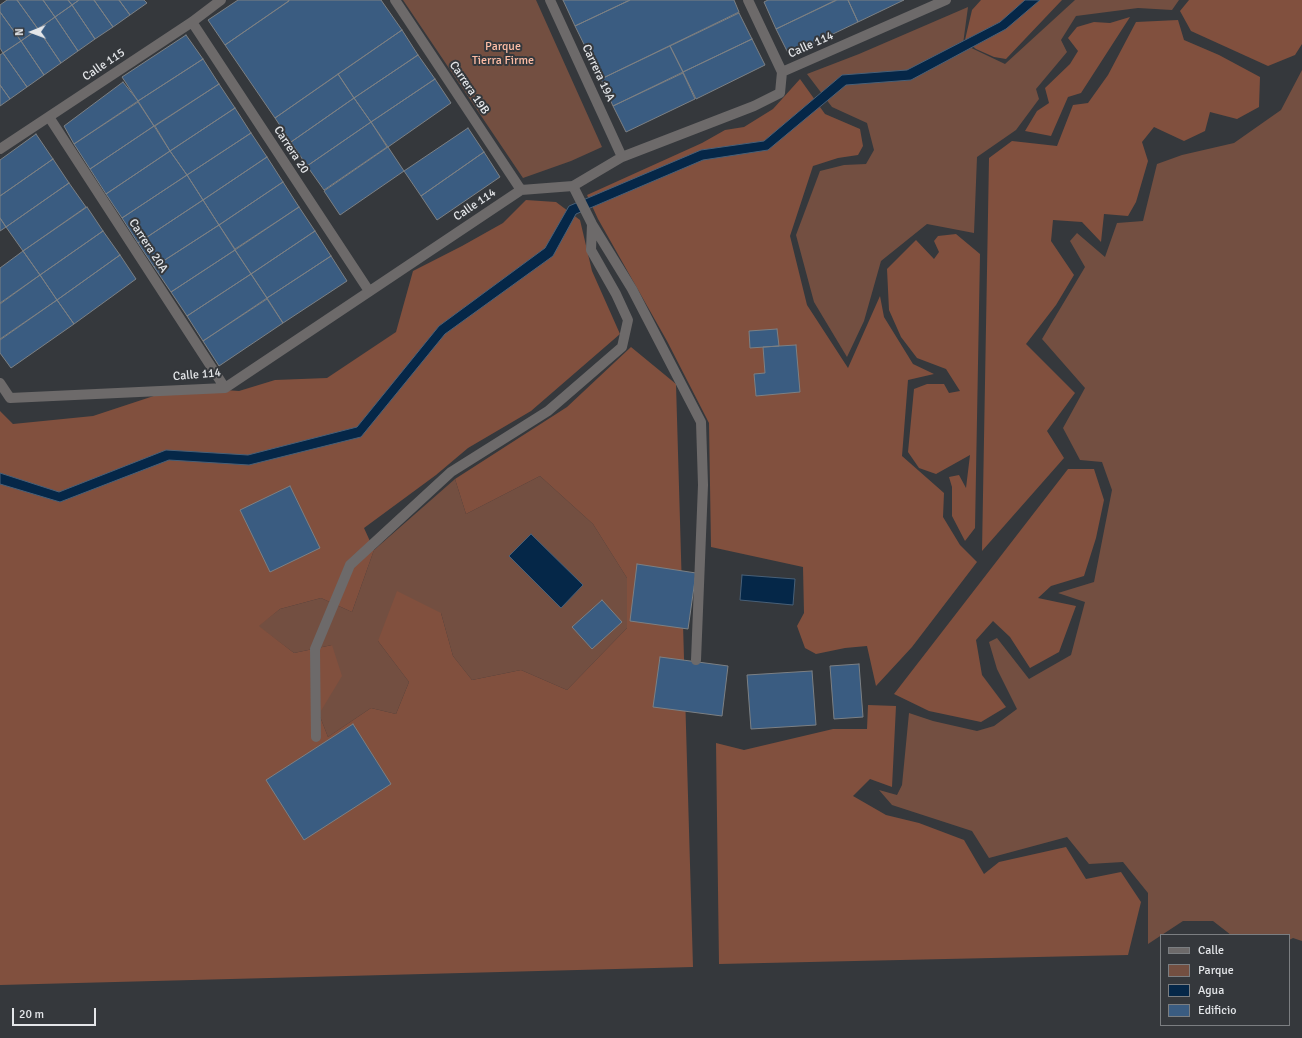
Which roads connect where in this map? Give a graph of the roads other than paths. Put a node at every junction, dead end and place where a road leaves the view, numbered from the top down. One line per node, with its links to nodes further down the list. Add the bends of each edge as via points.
1 (221, 0): 6 (street, Calle 115)
2 (395, 0): 12 (street, Carrera 19B)
3 (550, 0): 10 (street, Carrera 19A)
4 (748, 0): 7 (street)
5 (943, 0): 7 (street, Calle 114)
6 (192, 22): 8 (street, Calle 115); 14 (street, Carrera 20)
7 (782, 72): 10 (street, Calle 114, via 780,93 754,106)
8 (49, 117): 9 (street, Calle 115); 16 (street, Carrera 20A)
9 (0, 149)
10 (622, 157): 11 (street, Calle 114)
11 (573, 186): 12 (street, Calle 114); 13 (street)
12 (522, 190): 14 (street, Calle 114)
13 (592, 224): 17 (street, via 635,295 701,422 703,485); 18 (street, via 591,250 628,320 622,347 548,411 451,472 350,565 315,649)
14 (369, 291): 16 (street, Calle 114)
15 (0, 383): 16 (street, Calle 114, via 10,398)
16 (225, 388)
17 (696, 660)
18 (316, 737)

